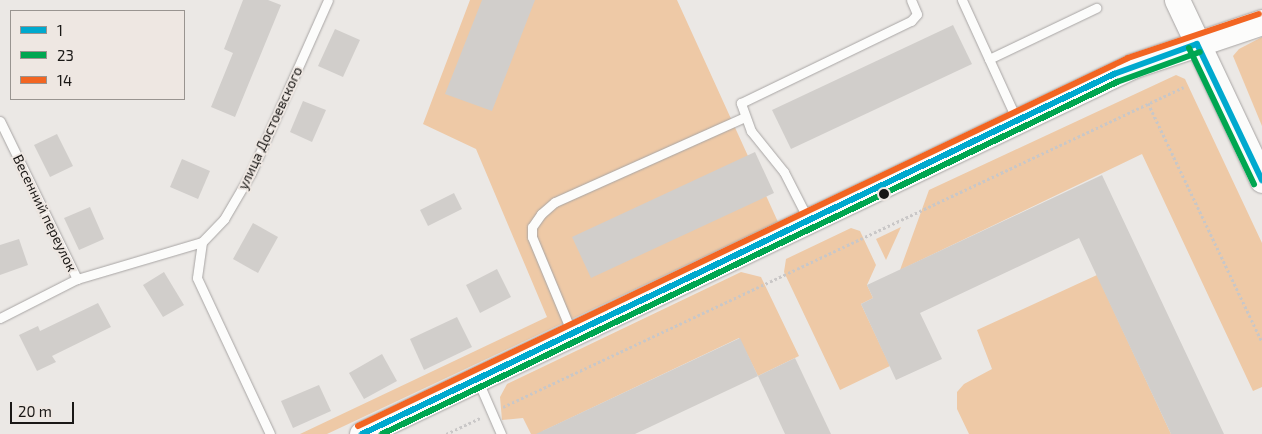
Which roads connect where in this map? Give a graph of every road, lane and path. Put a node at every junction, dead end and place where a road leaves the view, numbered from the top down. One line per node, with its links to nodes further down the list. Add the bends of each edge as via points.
1 (328, 0): 16 (lane, улица Достоевского, via 251,173 224,219)
2 (911, 0): 11 (lane, via 917,14 911,22 743,101 740,106)
3 (962, 0): 8 (lane)
4 (1177, 0): 7 (street)
5 (1096, 8): 8 (lane)
6 (1262, 22): 7 (street)
7 (1197, 44): 12 (street, via 1132,66); 14 (street)
8 (989, 59): 12 (lane)
9 (1184, 87): 10 (path)
10 (1148, 103): 20 (path); 22 (path)
11 (745, 117): 15 (lane, via 751,131 784,172); 19 (lane, via 555,202 541,214 532,227 532,238)
12 (1017, 120): 15 (street)
13 (0, 121): 17 (lane, Весенний переулок)
14 (1262, 180)
15 (809, 221): 19 (street)
16 (202, 242): 17 (lane, улица Достоевского); 23 (lane, via 197,278)
17 (77, 279): 18 (lane, улица Достоевского)
18 (0, 318)
19 (573, 336): 21 (street)
20 (1262, 342)
21 (478, 381): 22 (lane); 24 (street)
22 (491, 413): 25 (path); 26 (lane)
23 (270, 434)
24 (362, 434)
25 (446, 434)
26 (501, 434)

